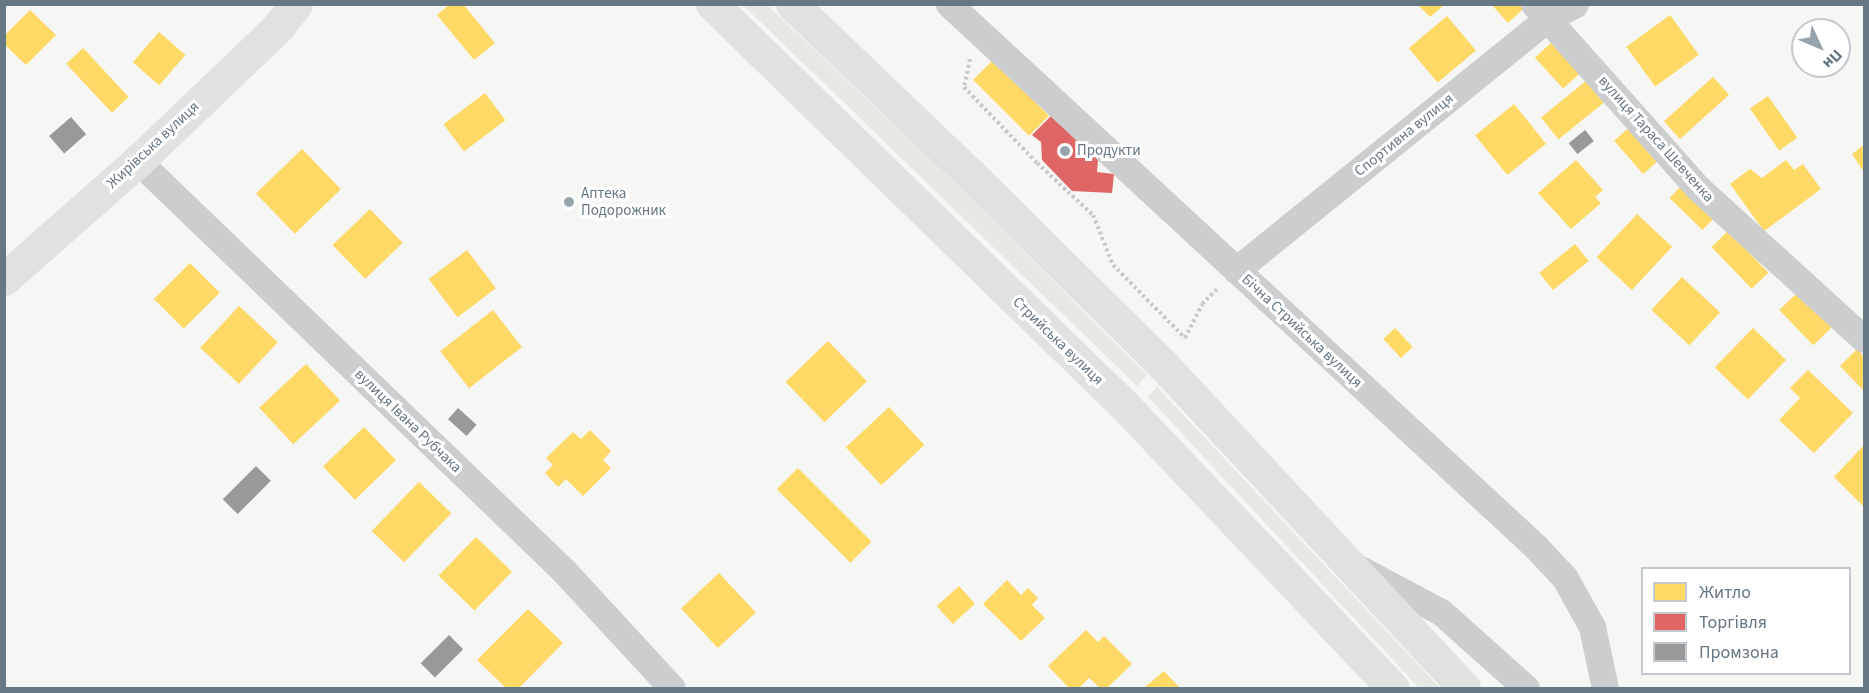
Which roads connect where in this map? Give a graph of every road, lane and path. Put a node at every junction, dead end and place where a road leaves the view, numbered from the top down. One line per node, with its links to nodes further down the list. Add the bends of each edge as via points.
1 (296, 4): 8 (main road, Жирівська вулиця, via 278,27)
2 (712, 4): 14 (main road, Стрийська вулиця, via 1125,406)
3 (792, 4): 12 (main road, via 1164,366)
4 (949, 4): 7 (street, Бічна Стрийська вулиця)
5 (1575, 4): 6 (street, Спортивна вулиця)
6 (1541, 11): 9 (street, Спортивна вулиця); 11 (street, вулиця Тараса Шевченка, via 1698,188)
7 (978, 32): 9 (street, Бічна Стрийська вулиця); 9 (path, via 964,87 1093,215 1113,265 1185,338 1202,304)
8 (138, 161): 10 (main road, Жирівська вулиця); 13 (street, вулиця Івана Рубчака, via 564,571)
9 (1236, 270): 17 (street, Бічна Стрийська вулиця, via 1536,547 1564,578 1592,627)
10 (4, 279)
11 (1864, 339)
12 (1347, 562): 15 (main road); 16 (street, via 1441,612)
13 (672, 688)
14 (1393, 688)
15 (1464, 688)
16 (1526, 688)
17 (1605, 688)

